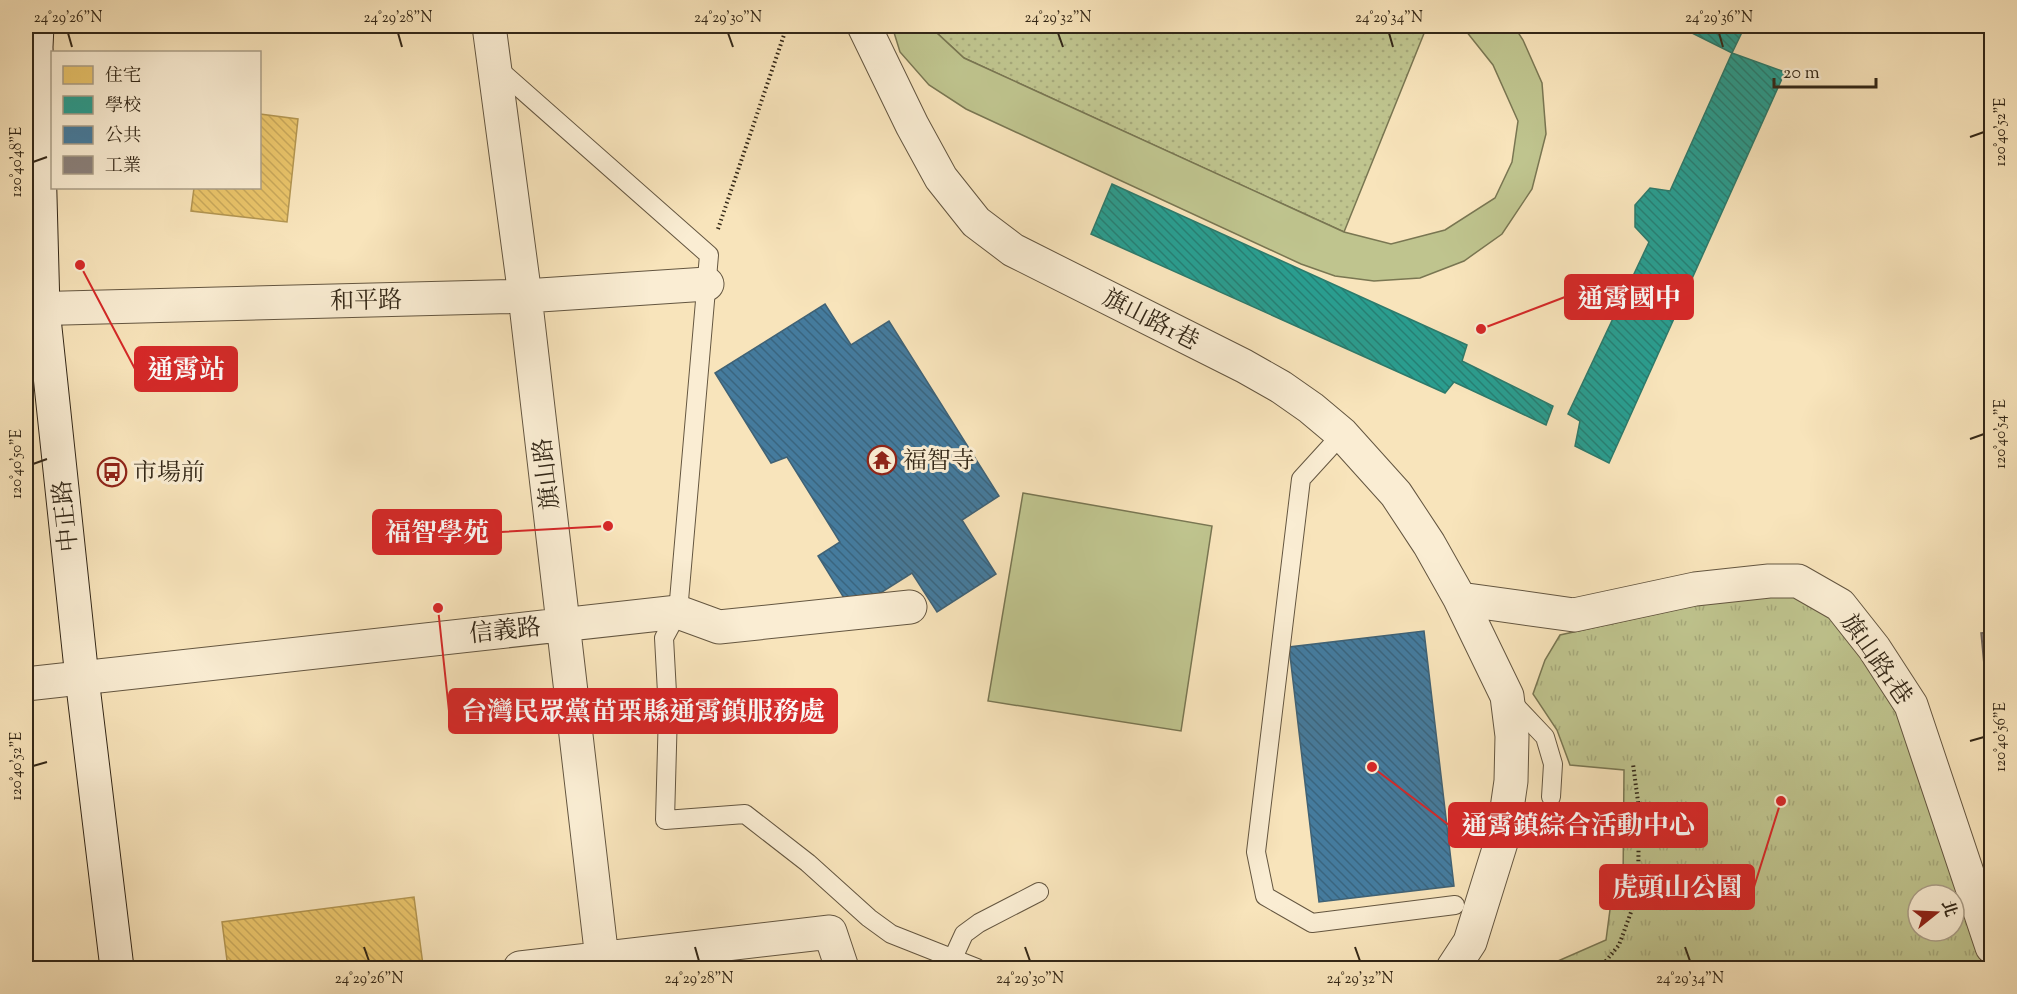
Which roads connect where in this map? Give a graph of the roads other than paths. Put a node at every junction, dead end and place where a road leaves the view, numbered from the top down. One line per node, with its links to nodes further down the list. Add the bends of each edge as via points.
1 (489, 26): 4 (street, 旗山路)
2 (864, 26): 8 (street, 旗山路1巷, via 941,178 976,222 1024,256 1281,387)
3 (33, 40): 7 (street, 中正路)
4 (495, 66): 5 (lane); 6 (street, 旗山路)
5 (708, 270): 6 (street, 和平路); 11 (lane)
6 (525, 296): 7 (street, 和平路); 12 (street, 旗山路)
7 (34, 309): 13 (street, 中正路)
8 (1342, 434): 9 (street, 旗山路1巷, via 1396,494); 18 (lane, via 1301,479 1256,852 1265,896 1312,923)
9 (1460, 598): 15 (street, 旗山路1巷); 19 (street, 旗山路1巷, via 1574,615 1695,589 1798,581 1840,605 1911,705)
10 (910, 607): 11 (street, 信義路, via 719,627)
11 (678, 612): 12 (street, 信義路); 20 (lane, via 664,638 668,711 665,820 745,814 891,934)
12 (564, 623): 13 (street, 信義路); 21 (street, 旗山路)
13 (82, 678): 14 (street, 信義路); 23 (street, 中正路)
14 (26, 684)
15 (1507, 696): 16 (lane, via 1545,736 1553,764); 22 (street, 旗山路1巷, via 1512,736 1511,781 1503,836)
16 (1551, 797)
17 (1039, 892): 20 (lane, via 964,934)
18 (1455, 905)
19 (1992, 947)
20 (953, 958): 26 (lane)
21 (602, 959): 24 (street); 25 (street, via 830,932)
22 (1462, 960)
23 (117, 969)
24 (520, 969)
25 (842, 969)
26 (976, 969)

